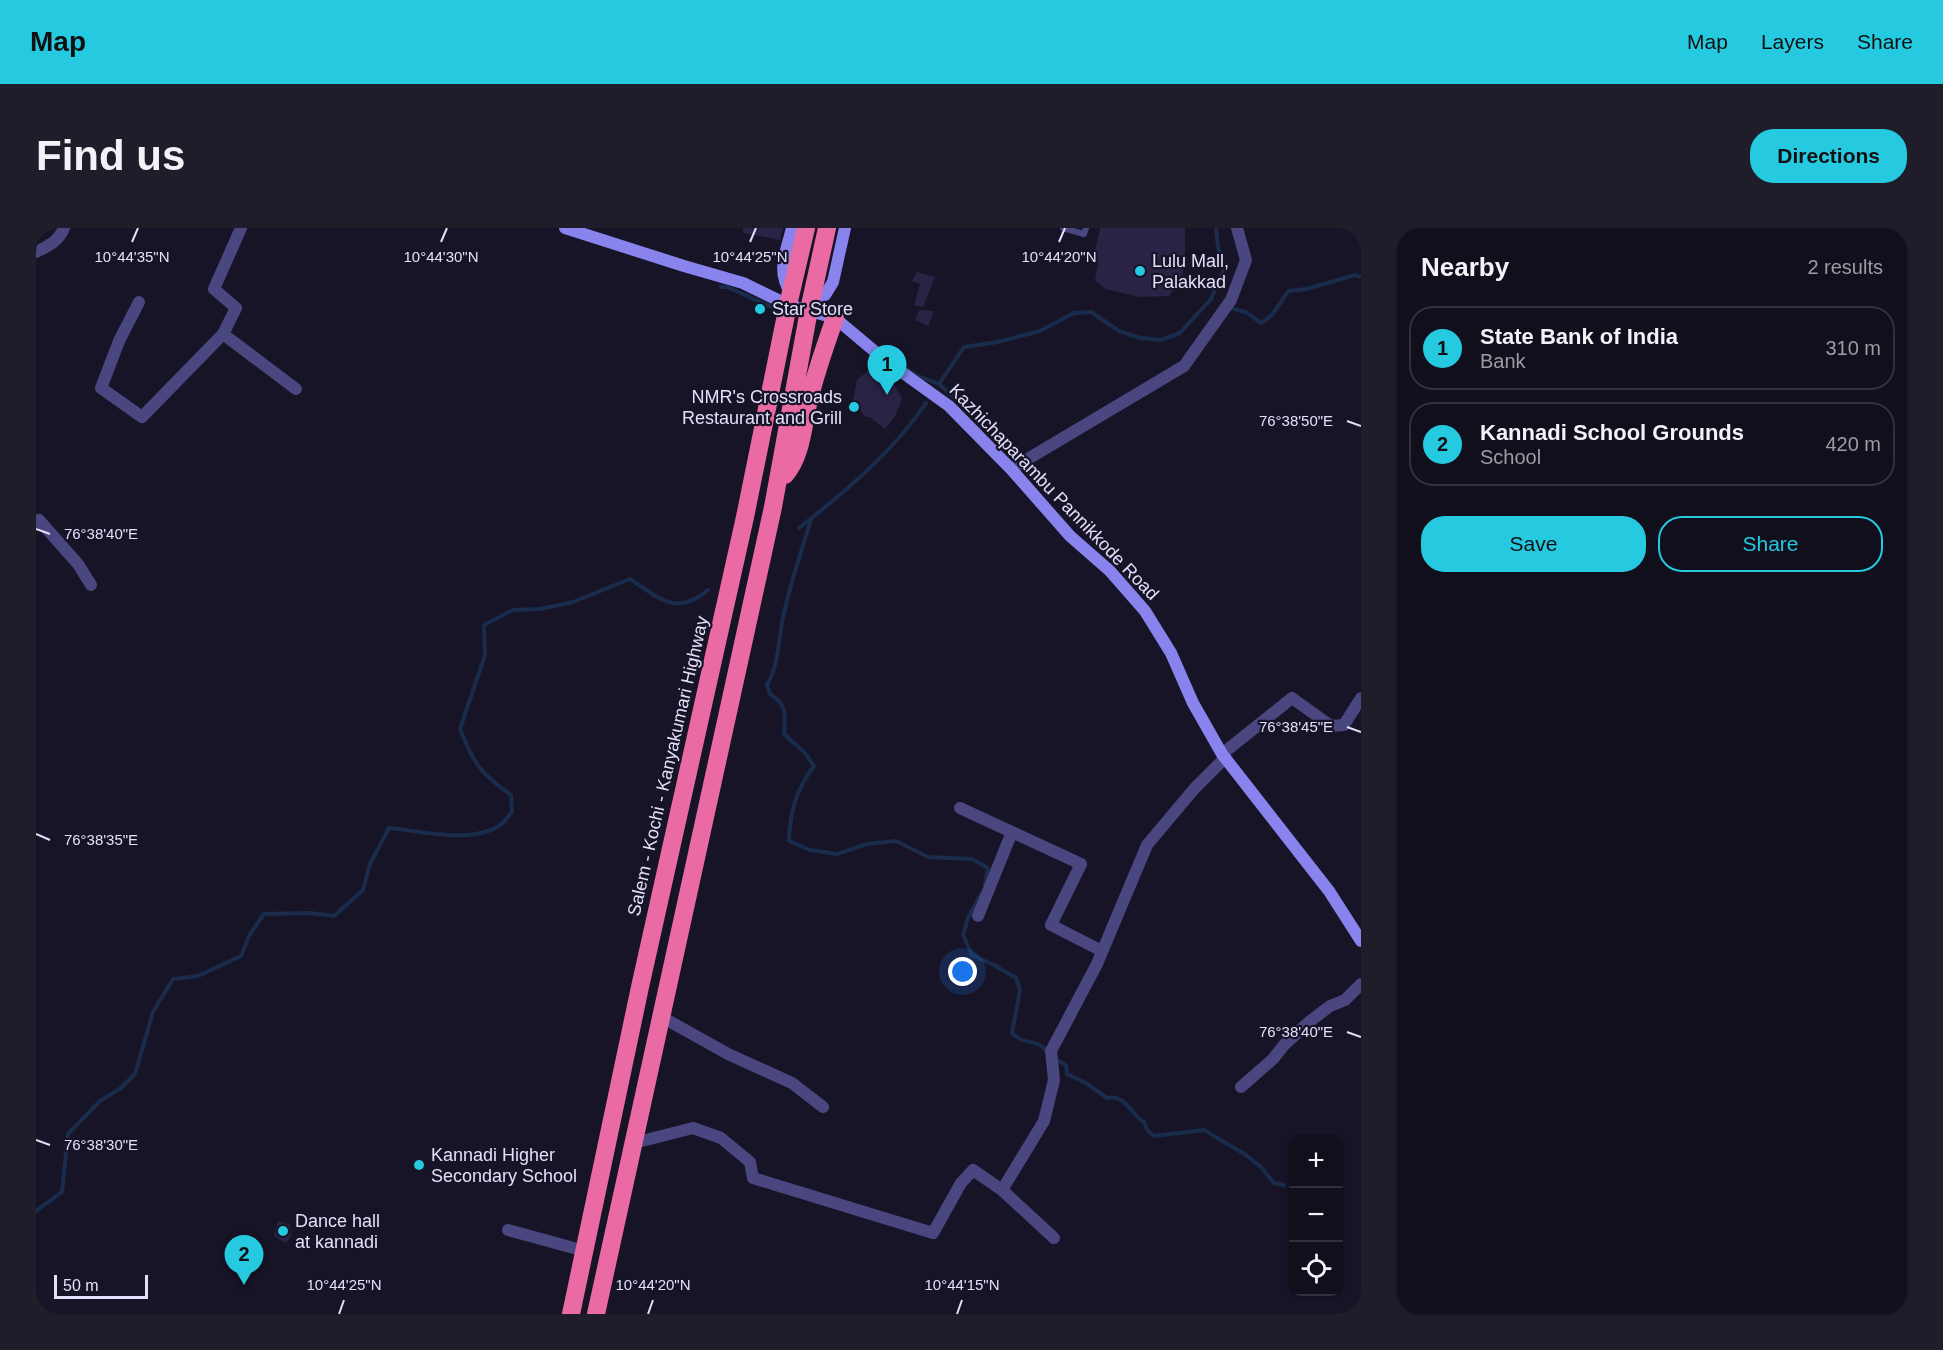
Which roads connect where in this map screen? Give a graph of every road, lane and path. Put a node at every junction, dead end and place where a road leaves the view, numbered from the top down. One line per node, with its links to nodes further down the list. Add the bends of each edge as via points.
1 (64, 228): 11 (street, via 52,244)
2 (241, 228): 16 (street, via 214,289 236,308)
3 (565, 228): 12 (street, Kazhichaparambu Pannikkode Road)
4 (792, 228): 12 (street, via 782,269)
5 (806, 228): 12 (highway, Salem - Kochi - Kanyakumari Highway)
6 (827, 228): 14 (highway)
7 (845, 228): 14 (street, via 833,282 825,295)
8 (1063, 228): 10 (lane)
9 (1237, 228): 18 (street, via 1246,260 1231,300 1184,366)
10 (1085, 231)
11 (36, 252)
12 (789, 300): 14 (street, Kazhichaparambu Pannikkode Road); 37 (highway, Salem - Kochi - Kanyakumari Highway)
13 (139, 302): 16 (street, via 101,388 142,417)
14 (810, 304): 15 (street, Kazhichaparambu Pannikkode Road); 19 (highway)
15 (835, 318): 18 (street, Kazhichaparambu Pannikkode Road, via 949,406); 19 (highway, via 818,367 801,439 790,469)
16 (223, 334): 17 (street)
17 (296, 389)
18 (1011, 469): 23 (street, Kazhichaparambu Pannikkode Road, via 1070,536 1110,571 1145,610)
19 (777, 484): 30 (highway)
20 (36, 522): 21 (street, via 39,520 78,564)
21 (91, 585)
22 (1361, 698): 23 (street, via 1344,725 1331,726 1292,698)
23 (1224, 756): 27 (street, Kazhichaparambu Pannikkode Road, via 1329,891); 28 (street, via 1147,845)
24 (960, 808): 25 (street)
25 (1012, 832): 26 (street); 28 (street, via 1081,864 1051,925)
26 (978, 916)
27 (1361, 941)
28 (1102, 951): 34 (street, via 1051,1051 1054,1080 1044,1121)
29 (1361, 984): 31 (street, via 1345,1000 1310,1022)
30 (660, 1016): 32 (street, via 728,1054 792,1083); 33 (highway)
31 (1241, 1087)
32 (823, 1107)
33 (634, 1143): 34 (street, via 693,1128 721,1138 750,1162 753,1178 933,1233 961,1183 973,1170); 39 (highway)
34 (1002, 1190): 36 (street)
35 (508, 1230): 37 (street)
36 (1054, 1238)
37 (585, 1251): 38 (highway, Salem - Kochi - Kanyakumari Highway)
38 (571, 1314)
39 (596, 1314)

